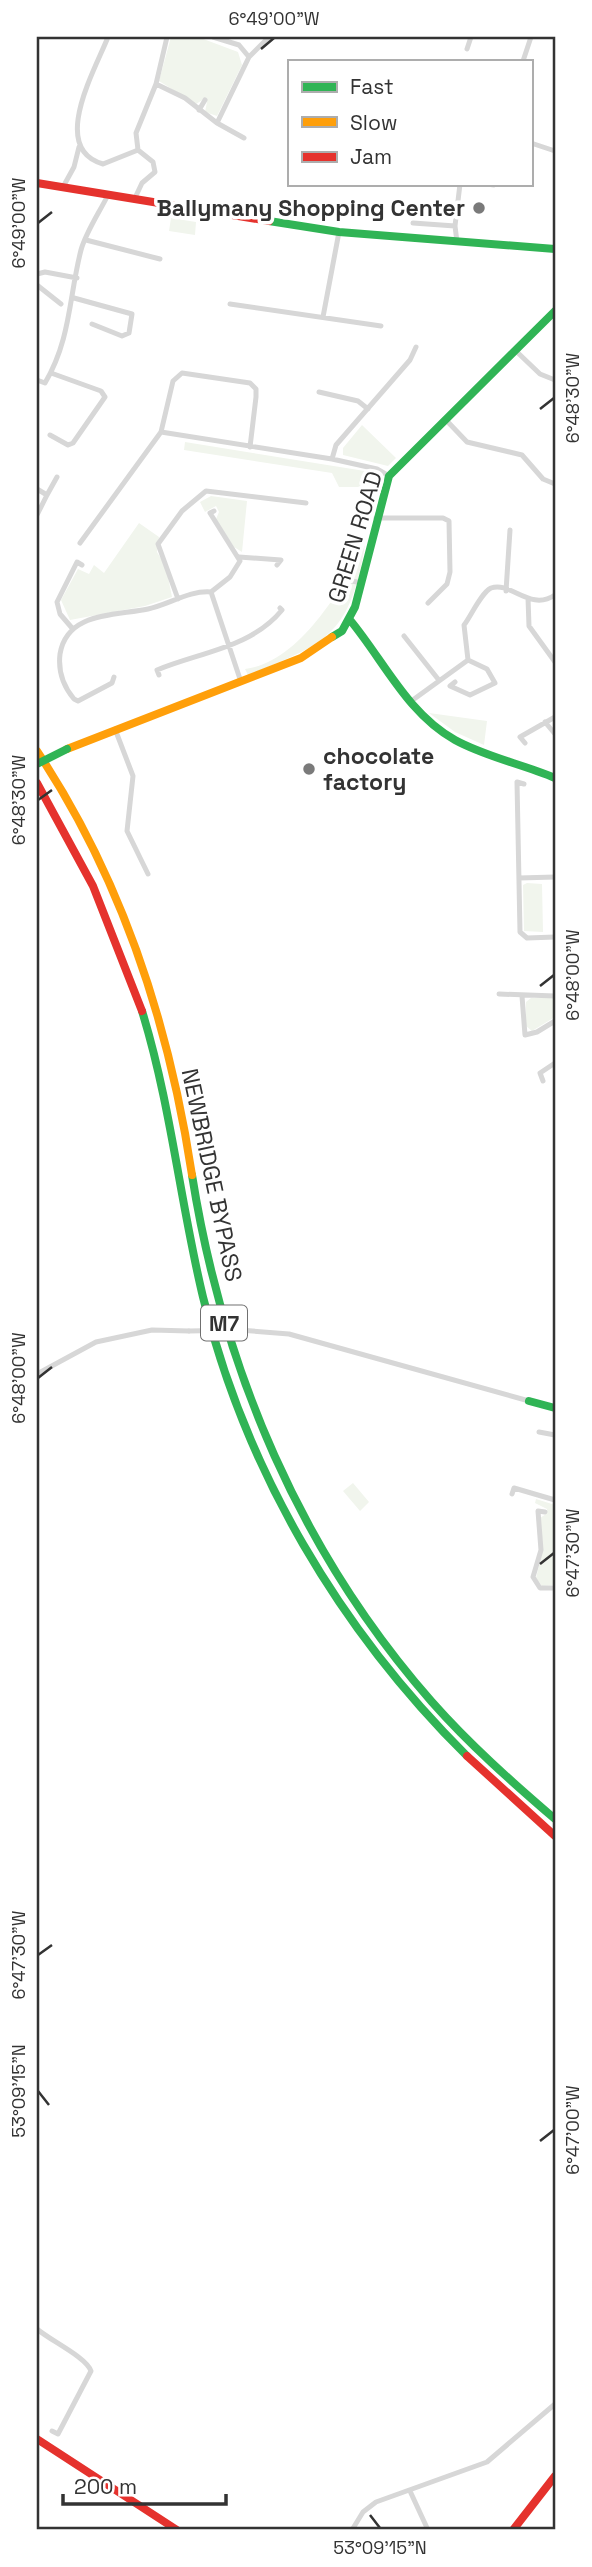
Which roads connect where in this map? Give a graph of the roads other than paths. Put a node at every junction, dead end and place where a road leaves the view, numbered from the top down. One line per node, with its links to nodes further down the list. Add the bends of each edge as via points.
1 (108, 37): 16 (street, via 77,120)
2 (167, 37): 10 (street)
3 (213, 37): 8 (street, via 239,45)
4 (268, 37): 8 (street)
5 (471, 37): 7 (street)
6 (531, 37): 9 (street)
7 (467, 49)
8 (249, 57): 13 (street)
9 (523, 60)
10 (156, 84): 12 (street); 17 (street, via 136,133)
11 (205, 100): 12 (street)
12 (199, 110): 13 (street)
13 (217, 123): 14 (street)
14 (244, 138)
15 (532, 143): 18 (street)
16 (79, 147): 17 (street, via 103,164); 21 (street)
17 (138, 150): 23 (street, via 153,162 155,172 142,183)
18 (555, 151)
19 (37, 183): 21 (main road)
20 (460, 186): 25 (street)
21 (63, 187): 22 (main road)
22 (108, 195): 23 (main road); 27 (street)
23 (134, 200): 26 (main road)
24 (413, 223): 25 (street)
25 (455, 226): 28 (street)
26 (340, 232): 28 (main road); 38 (street)
27 (86, 240): 30 (street); 32 (street)
28 (457, 242): 29 (main road)
29 (555, 249)
30 (160, 260)
31 (37, 274): 32 (street)
32 (77, 278): 34 (street)
33 (37, 285): 35 (street)
34 (74, 298): 39 (street, via 132,314 129,333 122,336); 43 (street)
35 (61, 304)
36 (230, 304): 38 (street)
37 (555, 311): 42 (main road, GREEN ROAD)
38 (323, 317): 40 (street)
39 (92, 324)
40 (381, 326)
41 (416, 346): 47 (street, via 410,360)
42 (517, 352): 45 (street, via 540,374); 48 (main road, GREEN ROAD)
43 (51, 373): 44 (street, via 45,383); 50 (street, via 101,391 104,397 73,443)
44 (37, 380)
45 (555, 380)
46 (319, 392): 47 (street, via 358,401)
47 (368, 409): 52 (street, via 337,445)
48 (446, 420): 53 (main road, GREEN ROAD); 55 (street, via 467,442 522,456 543,479)
49 (161, 432): 51 (street); 51 (street, via 177,376 189,373 250,383 256,389); 63 (street)
50 (50, 435)
51 (250, 447): 52 (street)
52 (332, 459): 53 (street)
53 (389, 476): 61 (main road, GREEN ROAD)
54 (57, 477): 57 (street)
55 (555, 484)
56 (37, 489): 57 (street)
57 (47, 495): 60 (street)
58 (306, 503): 73 (street, via 206,491 195,499 158,544)
59 (214, 511): 65 (street, via 210,513 219,531)
60 (37, 514)
61 (376, 518): 68 (main road, GREEN ROAD); 74 (street, via 447,520 450,572 447,584)
62 (512, 533): 69 (street)
63 (80, 543)
64 (348, 550): 68 (street, via 342,573)
65 (239, 557): 67 (street, via 281,560); 70 (street, via 237,569)
66 (82, 565): 77 (street, via 77,562 57,602)
67 (277, 565)
68 (362, 583): 76 (main road, GREEN ROAD)
69 (506, 591): 72 (street); 80 (street, via 488,591 464,625)
70 (211, 592): 73 (street); 79 (street)
71 (555, 595): 72 (street, via 545,601)
72 (528, 598): 81 (street, via 529,626)
73 (178, 599): 77 (street)
74 (428, 603)
75 (280, 608): 79 (street, via 276,618 257,633)
76 (350, 620): 85 (main road, GREEN ROAD, via 336,637 301,658); 87 (main road)
77 (72, 628): 83 (street, via 62,642 60,671 74,699 112,683)
78 (404, 636): 84 (street)
79 (228, 647): 82 (street); 85 (street)
80 (468, 660): 84 (street); 86 (street, via 487,669 495,683 470,695 450,686)
81 (554, 665)
82 (157, 670)
83 (114, 677)
84 (438, 679): 87 (street)
85 (241, 682): 90 (main road, GREEN ROAD)
86 (455, 682)
87 (410, 702): 95 (main road, via 443,732 482,753)
88 (555, 717): 89 (street)
89 (545, 722): 91 (street); 92 (street, via 520,737)
90 (115, 729): 94 (main road, GREEN ROAD, bridge); 98 (street, via 132,776 123,831)
91 (555, 734)
92 (526, 743)
93 (37, 751): 117 (main road, NEWBRIDGE BYPASS / M7, via 112,883 140,953 181,1111 207,1256 233,1356 265,1441 304,1522 387,1649 431,1703)
94 (37, 764)
95 (555, 778)
96 (37, 783): 118 (main road, NEWBRIDGE BYPASS / M7, via 100,900 133,985 159,1073 210,1325 271,1487 310,1559 375,1655 464,1757)
97 (524, 784): 100 (street, via 517,782)
98 (148, 874)
99 (555, 877): 100 (street)
100 (519, 878): 101 (street, via 520,932 527,938)
101 (555, 937)
102 (499, 994): 103 (street)
103 (522, 996): 104 (street); 105 (street, via 525,1035)
104 (555, 996)
105 (555, 1021)
106 (555, 1063): 107 (street, via 540,1073)
107 (543, 1080)
108 (37, 1374): 109 (street, bridge, via 96,1342 152,1330 239,1330 289,1334)
109 (529, 1401): 110 (main road)
110 (555, 1408)
111 (539, 1432): 112 (street)
112 (555, 1435)
113 (512, 1494): 114 (street, via 514,1488)
114 (555, 1500)
115 (545, 1512): 116 (street, via 538,1511 541,1550 533,1577 540,1588)
116 (555, 1588)
117 (555, 1819)
118 (555, 1836)
119 (37, 2329): 121 (street, via 83,2358 91,2371 58,2434)
120 (555, 2404): 124 (street, via 487,2462)
121 (52, 2431)
122 (37, 2439): 125 (main road)
123 (555, 2476): 128 (main road)
124 (410, 2491): 126 (street, via 369,2507); 127 (street)
125 (177, 2530)
126 (352, 2530)
127 (428, 2530)
128 (513, 2530)

